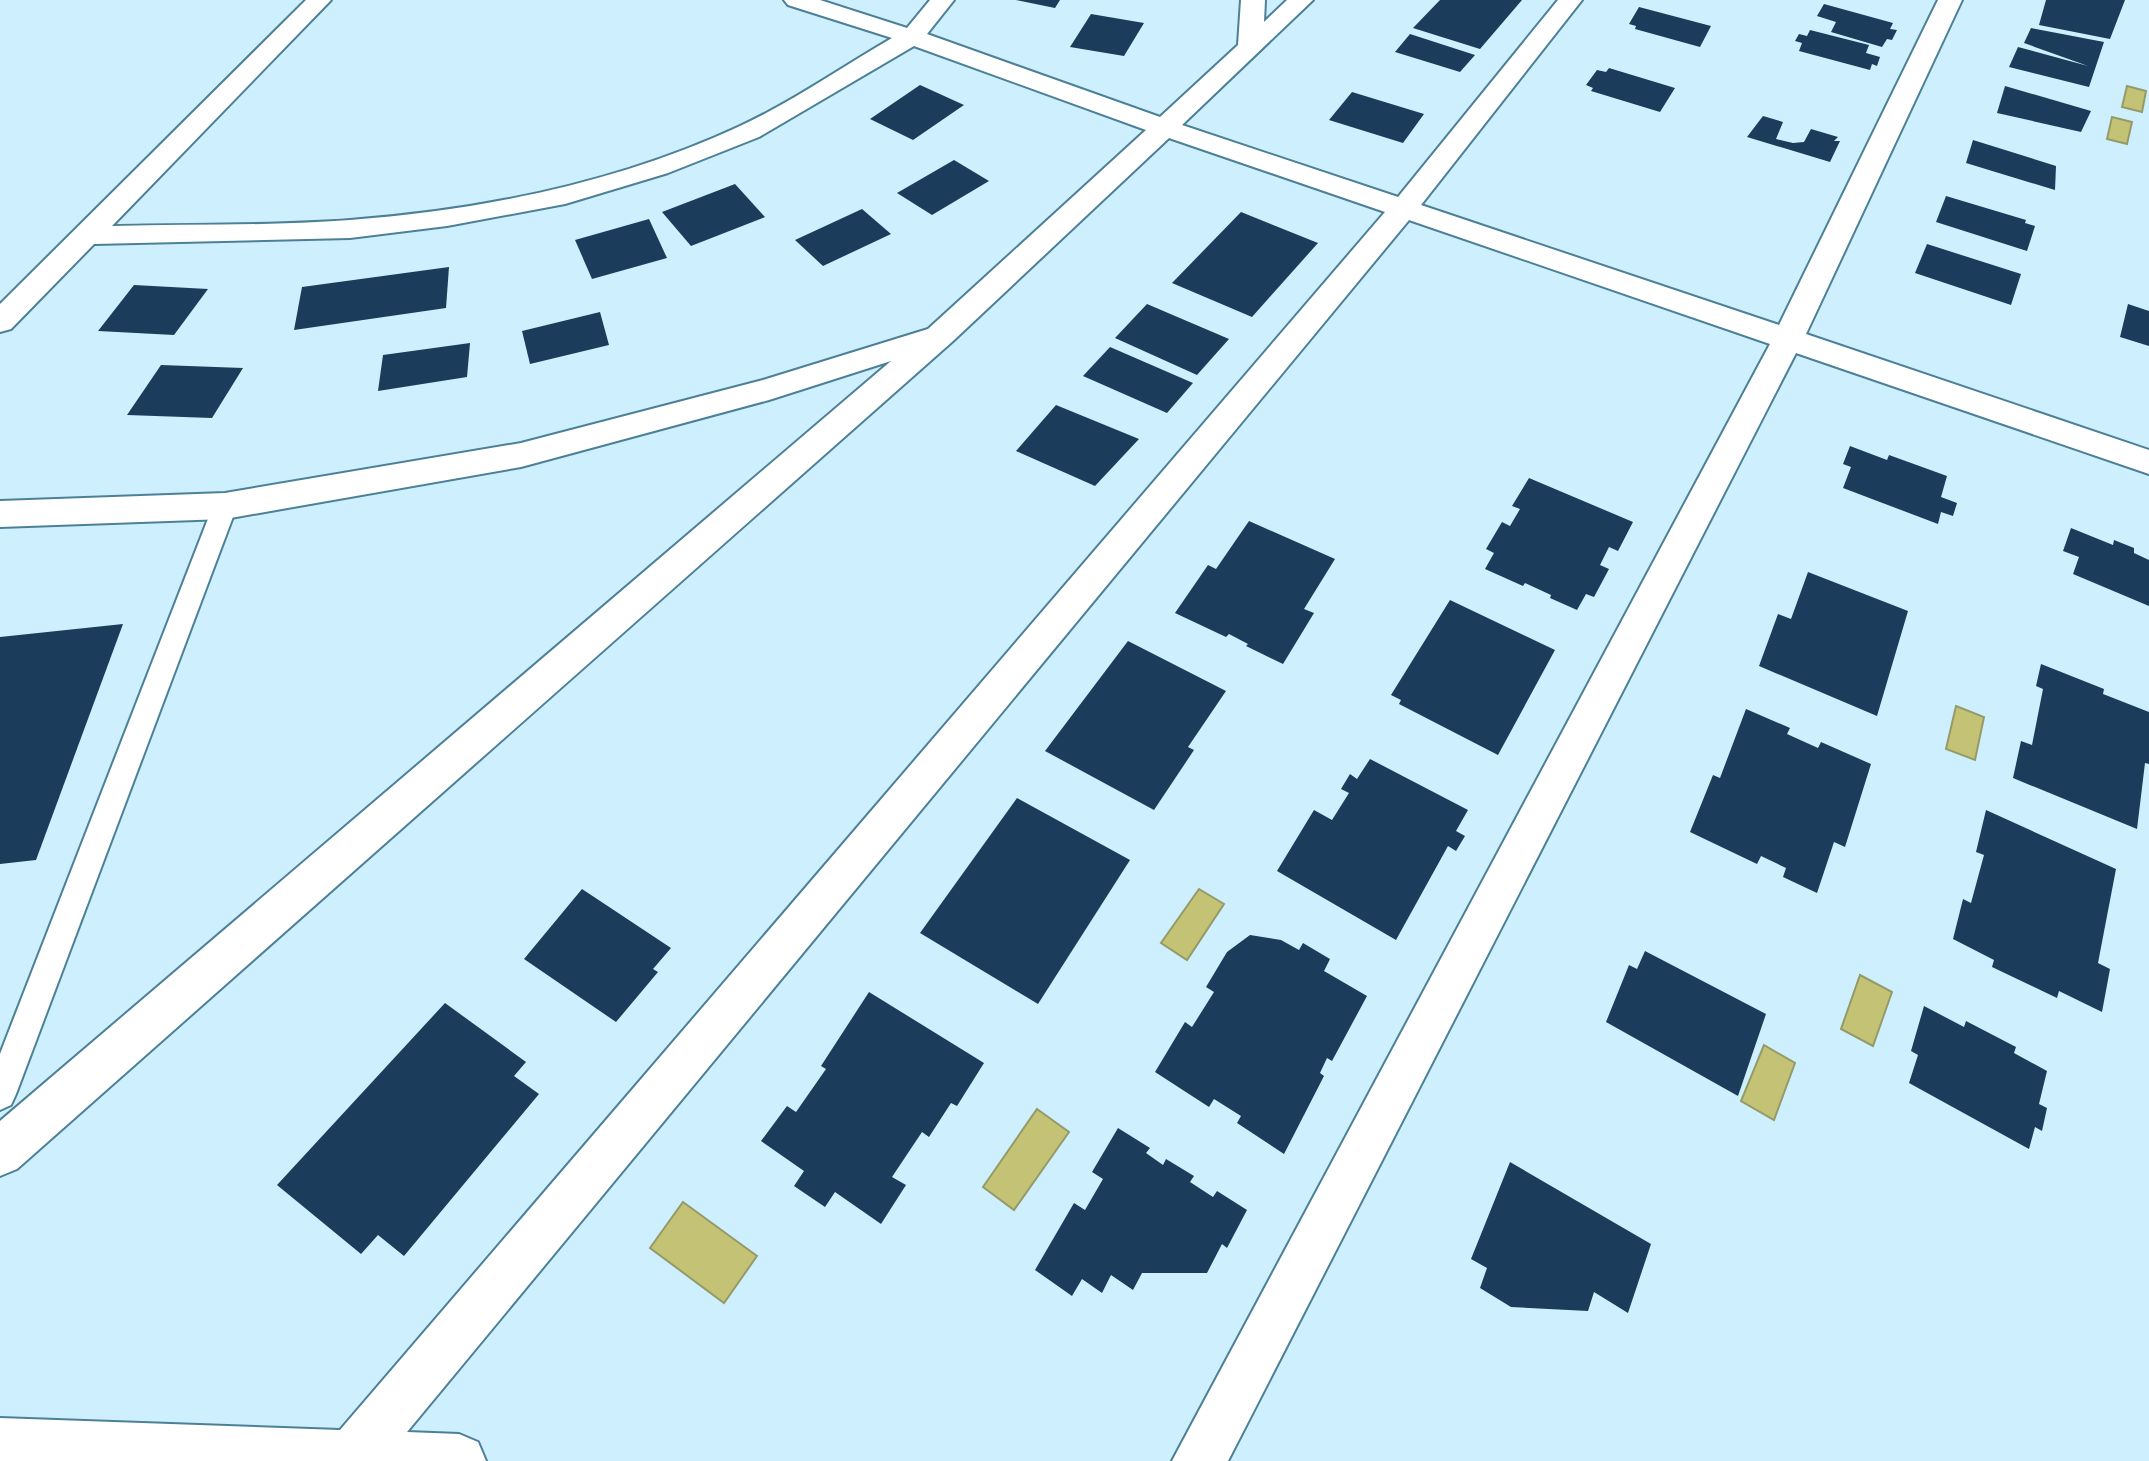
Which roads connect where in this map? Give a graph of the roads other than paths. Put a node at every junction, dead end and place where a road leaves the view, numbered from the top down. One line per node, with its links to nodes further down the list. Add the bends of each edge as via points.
1 (319, 0): 12 (street)
2 (796, 0): 8 (street)
3 (942, 0): 8 (street)
4 (1253, 0): 9 (street)
5 (1301, 0): 9 (street)
6 (1570, 0): 11 (street)
7 (1950, 0): 15 (street)
8 (912, 37): 10 (street); 12 (street, via 750,131 565,196 349,229)
9 (1250, 48): 10 (street)
10 (1166, 128): 11 (street); 14 (street)
11 (1403, 209): 15 (street); 22 (street)
12 (87, 235): 13 (street)
13 (0, 322)
14 (942, 334): 17 (street, via 769,389 520,455); 20 (street)
15 (1788, 339): 16 (street); 24 (street)
16 (2149, 462)
17 (225, 506): 18 (street); 19 (lane)
18 (0, 514)
19 (0, 1094)
20 (0, 1152)
21 (0, 1445): 22 (street)
22 (352, 1457): 23 (street)
23 (459, 1461)
24 (1199, 1461)

